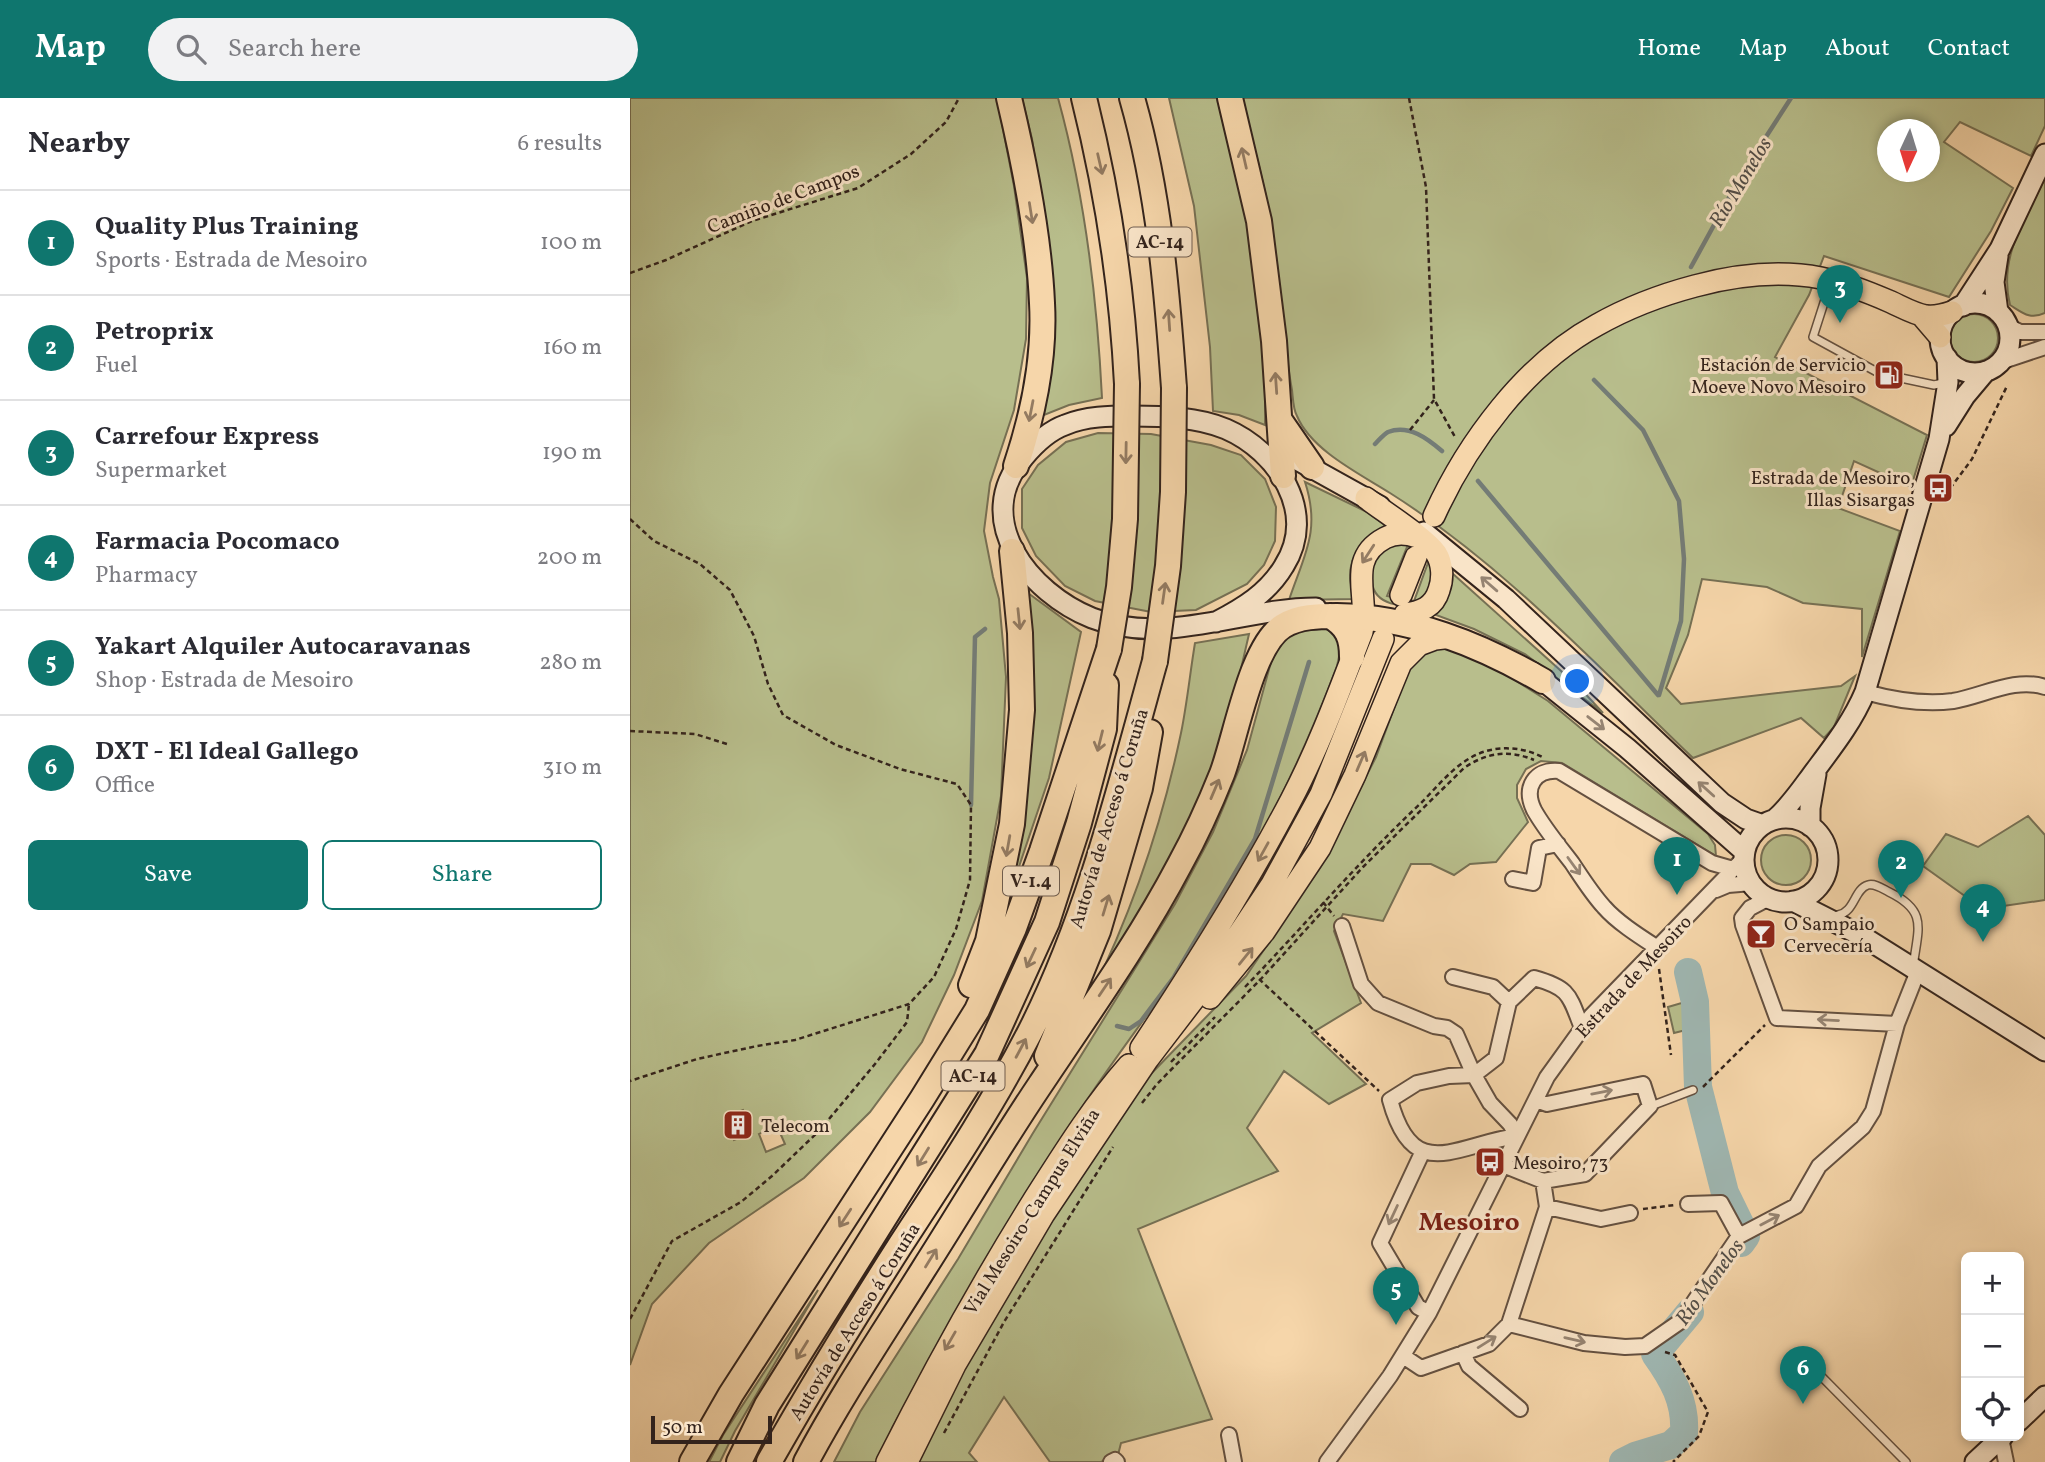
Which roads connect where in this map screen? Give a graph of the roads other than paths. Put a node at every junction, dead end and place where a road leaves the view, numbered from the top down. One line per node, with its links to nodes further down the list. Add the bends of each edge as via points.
1 (1009, 98): 22 (highway, one-way to 22, via 1036,245 1042,306 1036,386)
2 (1084, 98): 34 (highway, Autovía de Acceso á Coruña / AC-14, one-way to 34, bridge, via 1116,253 1127,384 1125,519)
3 (1132, 98): 36 (highway, Autovía de Acceso á Coruña / AC-14, one-way to 3, bridge, via 1168,566 1174,388 1155,204)
4 (1230, 98): 19 (highway, one-way to 4, via 1259,221)
5 (2045, 154): 6 (street)
6 (2000, 248): 8 (street); 10 (street, via 1994,282)
7 (1831, 280): 9 (main road); 16 (lane, via 1813,337); 25 (main road, via 1752,275 1714,281 1676,291 1595,326 1528,378 1496,414 1469,450)
8 (1957, 309): 9 (main road); 10 (street, via 1981,304); 12 (street, via 1943,324)
9 (1922, 316): 12 (main road)
10 (2003, 319): 11 (street, via 2020,332); 15 (street, via 2010,334 2008,349)
11 (2045, 332)
12 (1940, 337): 14 (street)
13 (2045, 347): 15 (street)
14 (1947, 358): 15 (street, via 1961,369 1978,373); 18 (street, Estrada de Mesoiro)
15 (1993, 366): 20 (street, Estrada de Mesoiro, via 1956,408)
16 (1877, 372)
17 (1901, 378): 18 (lane, via 1934,385)
18 (1948, 382): 20 (street, Estrada de Mesoiro)
19 (1278, 418): 21 (highway); 23 (highway)
20 (1939, 439): 39 (street, Estrada de Mesoiro)
21 (1282, 464): 22 (street, via 1223,428 1142,416 1100,417 1064,425 1046,436); 23 (street); 31 (street, via 1296,515 1291,553 1261,594)
22 (1017, 466): 27 (street, via 1004,495 1003,513)
23 (1312, 467): 24 (street)
24 (1366, 498): 26 (main road); 41 (street, one-way to 24, via 1746,819 1722,803 1506,599 1445,547)
25 (1434, 516)
26 (1417, 547): 28 (main road); 28 (main road, via 1436,553 1442,568 1440,589 1425,609); 29 (main road, one-way to 29, via 1405,534 1390,536 1367,554 1361,575)
27 (1012, 551): 31 (street, via 1056,598 1092,618 1131,628 1165,630); 64 (highway, one-way to 64, via 1022,710 1010,836 988,941)
28 (1403, 605): 29 (street); 37 (street, via 1487,643)
29 (1364, 613): 30 (highway); 31 (street, via 1286,610); 32 (highway); 35 (main road)
30 (1330, 616): 35 (highway, via 1349,634); 66 (highway, one-way to 30, via 1135,943 1191,843 1223,771 1264,646 1289,623)
31 (1216, 622)
32 (1452, 637): 37 (highway); 61 (main road, one-way to 32, via 1232,973 1297,885 1343,802 1401,663 1419,645)
33 (1383, 639): 61 (main road, Vial Mesoiro-Campus Elviña, via 1321,794 1272,884)
34 (1109, 649): 64 (highway, V-1.4, via 1014,928 977,1010); 90 (highway, Autovía de Acceso á Coruña / AC-14, one-way to 90, via 1104,729 1079,823 1041,934 987,1054 767,1405)
35 (1352, 657): 61 (main road, one-way to 61, via 1321,736 1279,822)
36 (1155, 661): 66 (highway, Autovía de Acceso á Coruña / AC-14, one-way to 36, via 1098,931 1120,861 1140,788); 91 (highway, Autovía de Acceso á Coruña / AC-14, one-way to 36, via 812,1385 990,1105 1031,1030 1069,944 1101,854)
37 (1543, 681): 44 (street, one-way to 44, via 1627,748)
38 (2045, 687): 39 (street, via 2018,684 1952,701 1914,703)
39 (1865, 692): 40 (street, Estrada de Mesoiro, via 1856,714)
40 (1818, 766): 41 (street, Estrada de Mesoiro); 42 (street, Estrada de Mesoiro)
41 (1769, 822): 42 (street, via 1794,819); 44 (street, Estrada de Mesoiro, via 1751,836)
42 (1810, 826): 47 (street, via 1827,852)
43 (1558, 844): 44 (street, via 1530,796 1531,784 1548,770 1573,778 1712,863); 45 (street, via 1539,848 1534,883); 54 (street, one-way to 54, via 1605,909)
44 (1741, 859): 46 (street); 48 (street, Estrada de Mesoiro)
45 (1513, 879)
46 (1752, 883): 48 (street); 49 (street)
47 (1821, 883): 50 (street, via 1809,895); 51 (street)
48 (1712, 892): 54 (street, Estrada de Mesoiro)
49 (1769, 898): 50 (street); 58 (street, one-way to 49, via 1777,1018 1742,918)
50 (1793, 901): 53 (street)
51 (1838, 915): 53 (street); 55 (lane, via 1849,911 1869,885 1901,898 1918,917 1914,960)
52 (1342, 926): 62 (street, via 1361,984 1369,994 1378,1003 1456,1034)
53 (1862, 936): 55 (street)
54 (1656, 947): 59 (street, Estrada de Mesoiro)
55 (1918, 971): 58 (street); 60 (street)
56 (1453, 977): 57 (street, via 1493,987)
57 (1509, 1002): 59 (street, via 1534,978 1557,985 1571,1000); 62 (street, via 1496,1058)
58 (1897, 1024): 75 (street, one-way to 58, via 1796,1206 1819,1166 1863,1127 1873,1111)
59 (1582, 1028): 65 (street, Estrada de Mesoiro)
60 (2045, 1051)
61 (1148, 1063): 93 (main road, Vial Mesoiro-Campus Elviña, one-way to 93, via 1091,1113 1002,1250); 94 (main road, Vial Mesoiro-Campus Elviña, via 1031,1235 955,1366)
62 (1474, 1075): 68 (street); 69 (street, via 1417,1083 1390,1100 1395,1120)
63 (1693, 1090): 67 (lane)
64 (922, 1099): 89 (highway, V-1.4, one-way to 89)
65 (1536, 1100): 67 (street, one-way to 67, via 1547,1104 1643,1084); 68 (street, Estrada de Mesoiro)
66 (1026, 1105): 92 (highway, one-way to 66)
67 (1650, 1106): 71 (street, via 1585,1174)
68 (1517, 1136): 69 (street, via 1443,1154); 70 (street, Estrada de Mesoiro)
69 (1422, 1153): 76 (street, one-way to 76, via 1380,1243 1418,1307)
70 (1503, 1165): 71 (street); 76 (street, Estrada de Mesoiro)
71 (1543, 1181): 73 (street)
72 (1688, 1204): 75 (street, via 1721,1203)
73 (1547, 1207): 74 (street, via 1601,1219); 77 (street)
74 (1630, 1213)
75 (1739, 1236): 77 (street, one-way to 75, via 1584,1343 1645,1346 1681,1321)
76 (1429, 1313): 79 (street, Estrada de Mesoiro)
77 (1509, 1324): 78 (street, one-way to 77, via 1489,1344)
78 (1463, 1353): 80 (street); 84 (street, via 1469,1366)
79 (1403, 1356): 80 (street); 82 (street, Estrada de Mesoiro)
80 (1421, 1368): 82 (street)
81 (1817, 1372): 99 (lane)
82 (1390, 1376): 98 (street, Estrada de Mesoiro)
83 (2045, 1396): 85 (street)
84 (1520, 1409)
85 (2024, 1416)
86 (1229, 1435): 97 (street)
87 (1998, 1441): 100 (street)
88 (2003, 1441): 101 (street)
89 (692, 1462)
90 (739, 1462)
91 (769, 1462)
92 (806, 1462)
93 (887, 1462)
94 (907, 1462)
95 (1111, 1462): 96 (street)
96 (1117, 1462)
97 (1234, 1462)
98 (1327, 1462)
99 (1906, 1462)
100 (1975, 1462)
101 (2006, 1462)

